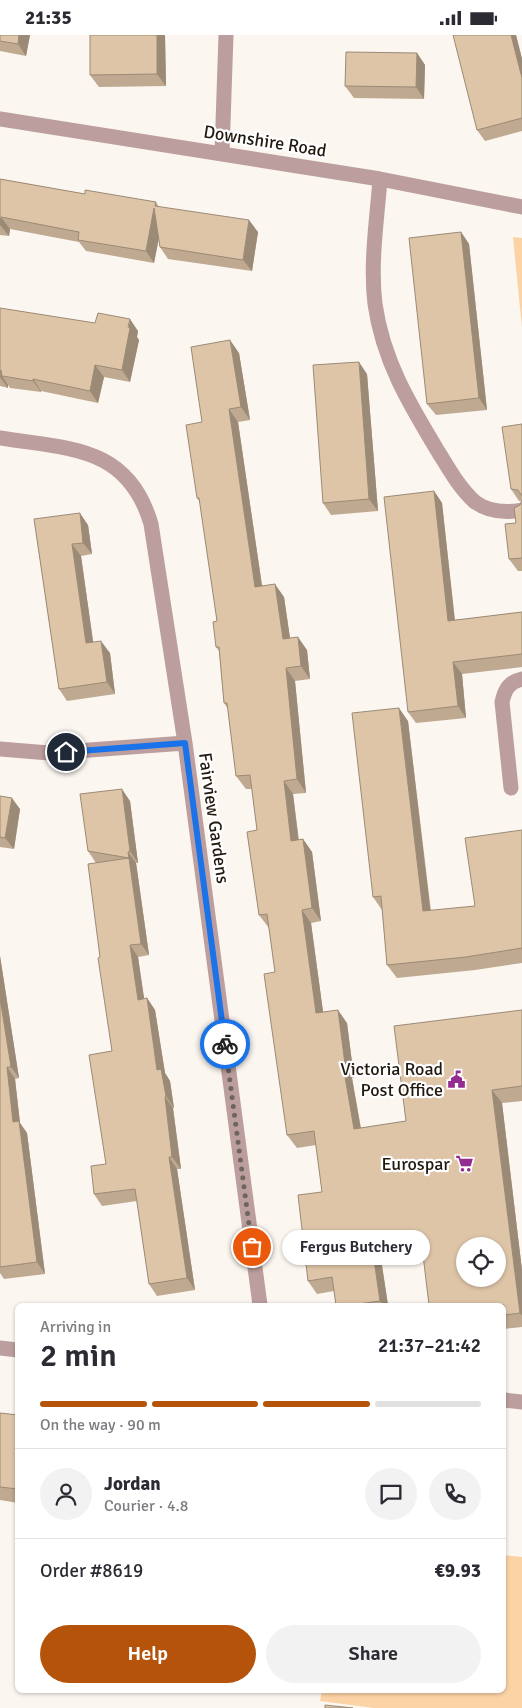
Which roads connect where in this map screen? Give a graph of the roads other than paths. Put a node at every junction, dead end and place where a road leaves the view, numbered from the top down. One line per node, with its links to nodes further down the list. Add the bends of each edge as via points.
1 (226, 35): 3 (street)
2 (0, 119): 3 (street, Downshire Road)
3 (222, 153): 4 (street, Downshire Road)
4 (380, 179): 5 (street, Downshire Road); 7 (street, via 373,261 375,297 380,327 395,375 407,400 466,493 475,502 491,509 506,512)
5 (522, 207)
6 (0, 438): 9 (street, Fairview Gardens, via 93,455 118,470 138,492 151,524)
7 (522, 510)
8 (522, 679): 11 (street, via 510,684 502,702)
9 (185, 743): 10 (street, via 49,753); 12 (street, Fairview Gardens)
10 (0, 749)
11 (511, 788)
12 (260, 1303)
13 (0, 1348): 14 (street)
14 (15, 1350)
15 (506, 1400): 16 (street)
16 (522, 1402)

